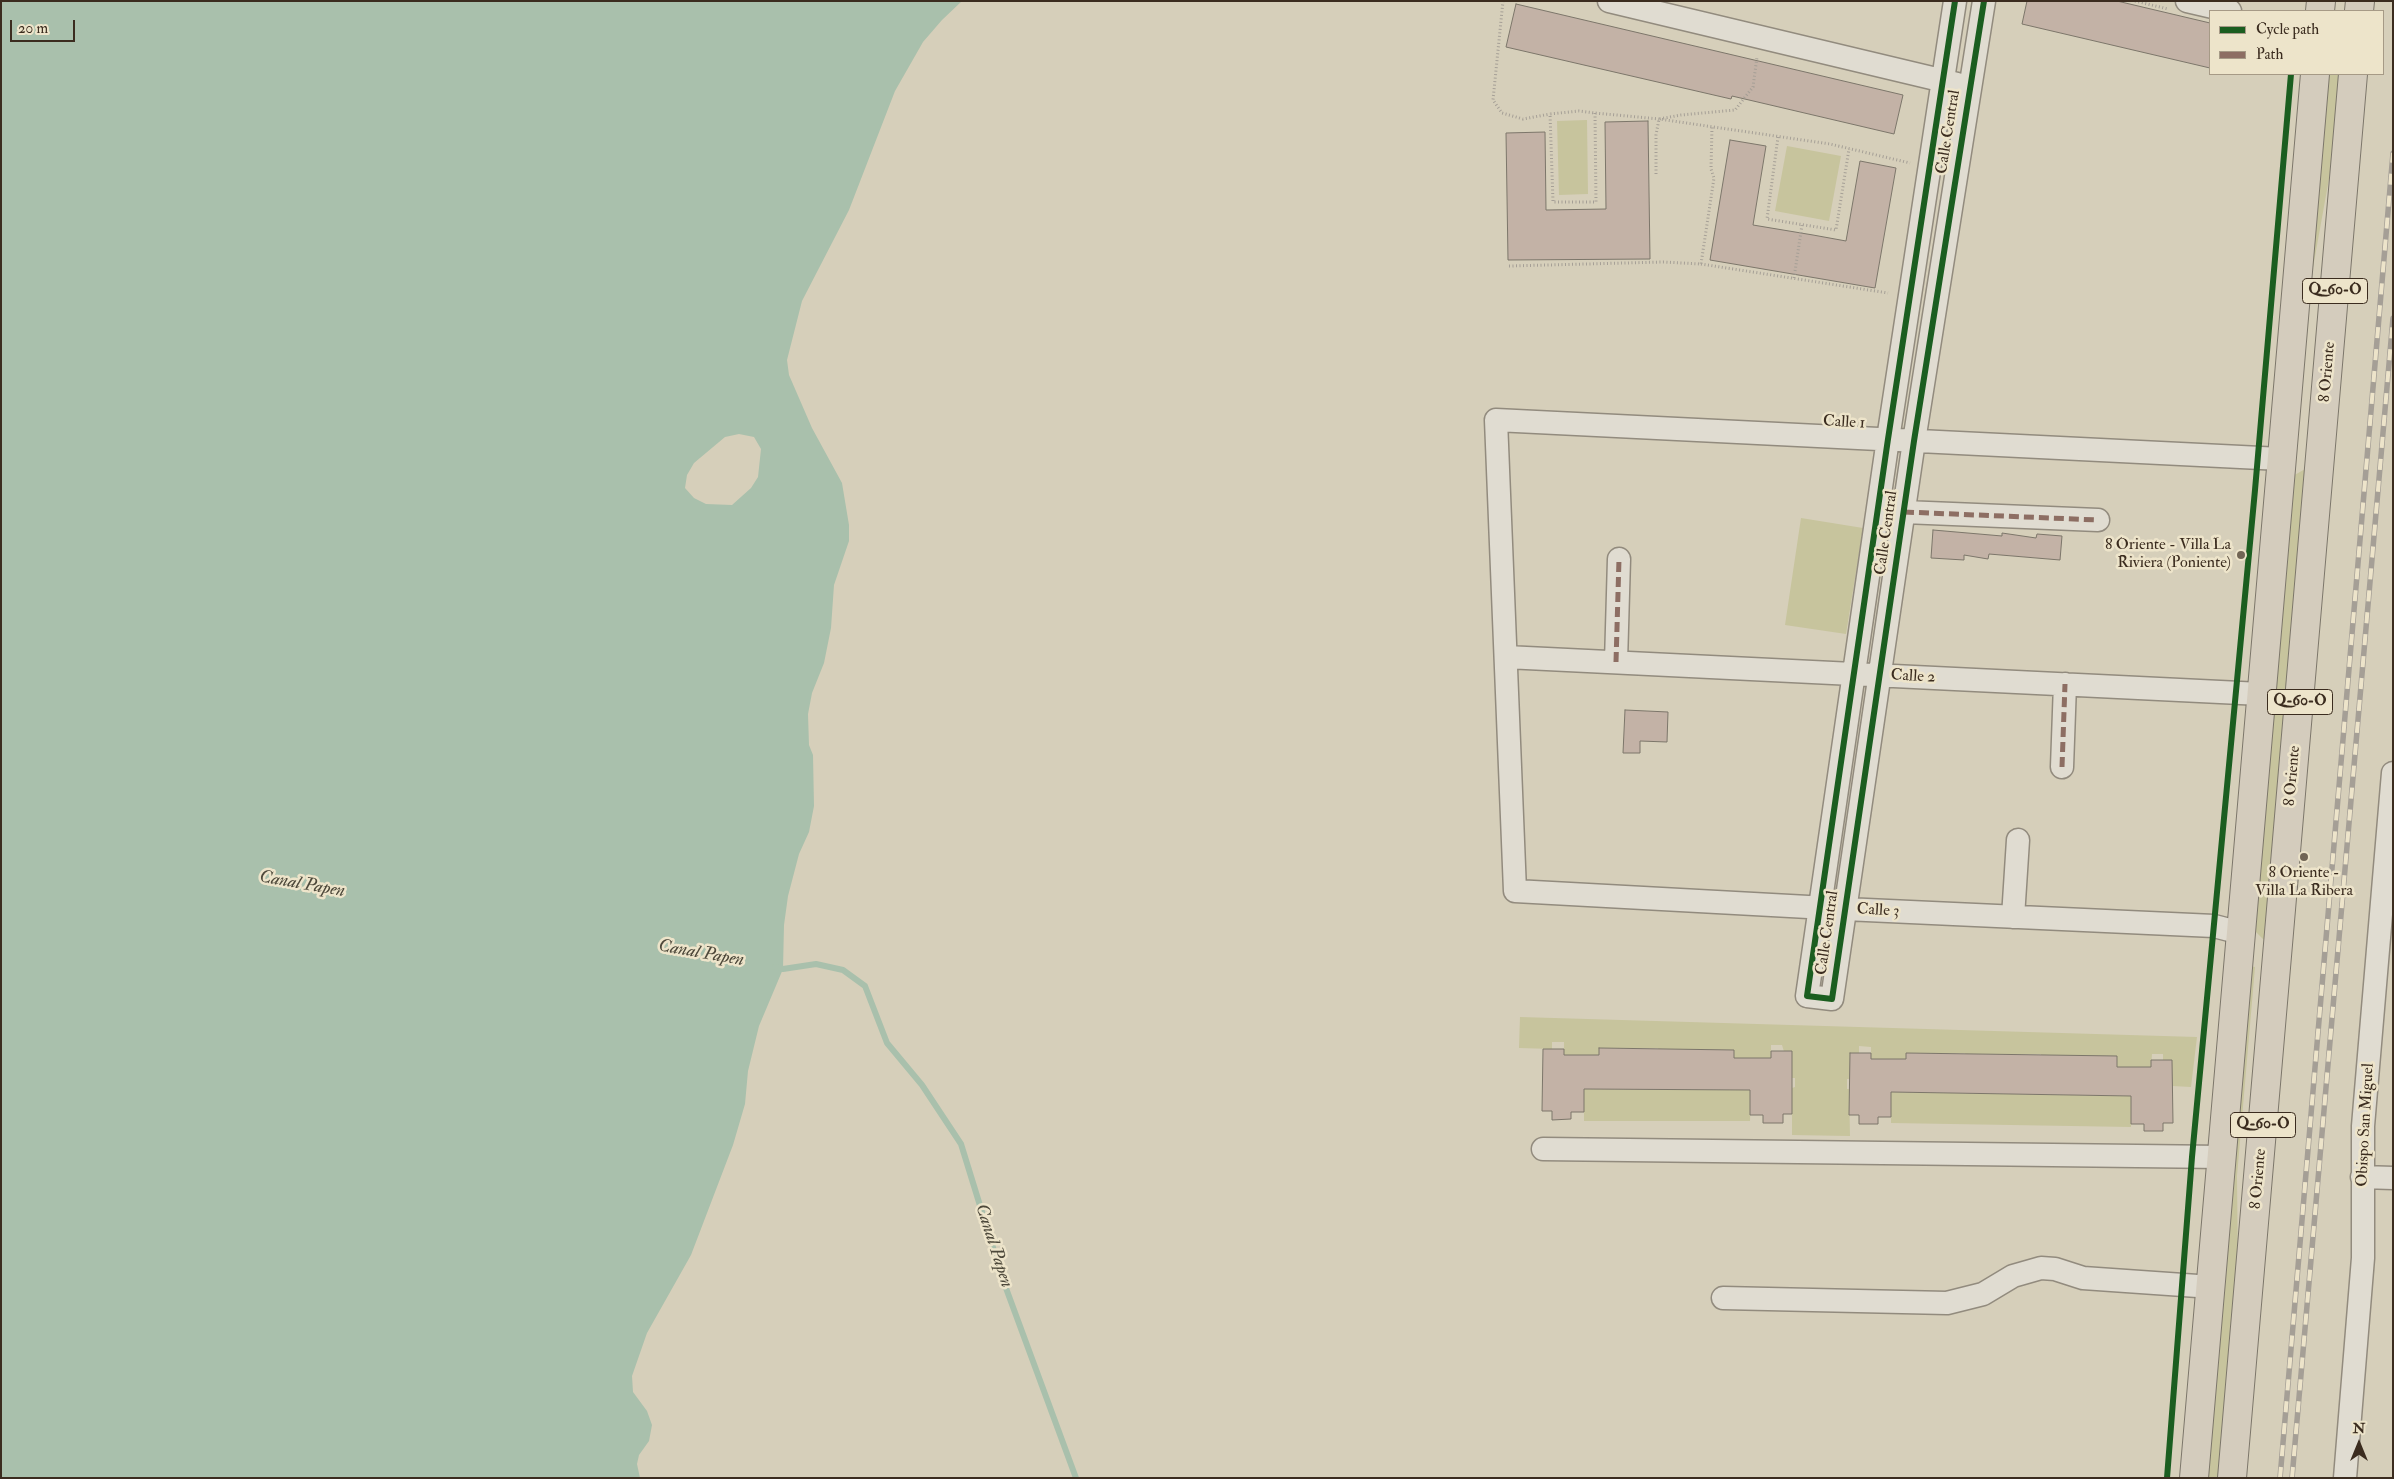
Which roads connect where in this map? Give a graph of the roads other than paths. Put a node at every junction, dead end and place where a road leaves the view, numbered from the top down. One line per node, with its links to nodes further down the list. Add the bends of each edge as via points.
1 (1609, 1): 8 (street)
2 (1955, 1): 8 (street, Calle Central)
3 (1984, 1): 9 (street, Calle Central)
4 (2187, 1): 5 (street)
5 (2226, 10)
6 (2315, 75): 15 (main road, Q-60-O)
7 (2353, 75): 12 (main road, 8 Oriente / Q-60-O)
8 (1943, 80): 9 (street); 10 (street, Calle Central)
9 (1970, 87): 11 (street, Calle Central)
10 (1909, 303): 11 (street); 13 (street, Calle Central)
11 (1935, 313): 14 (street, Calle Central)
12 (2324, 420): 15 (main road, via 2304,444); 32 (main road, 8 Oriente / Q-60-O)
13 (1888, 439): 14 (street, Calle 1); 19 (street, Calle 1, via 1496,420); 21 (street, Calle Central)
14 (1914, 441): 15 (street, Calle 1); 16 (street, Calle Central)
15 (2282, 459): 24 (main road, Q-60-O)
16 (1904, 512): 17 (street); 22 (street, Calle Central)
17 (2098, 520)
18 (1619, 559): 20 (street)
19 (1506, 657): 20 (street, Calle 2); 28 (street, Calle 3, via 1515,891)
20 (1616, 662): 21 (street, Calle 2)
21 (1854, 674): 22 (street, Calle 2); 28 (street, Calle Central)
22 (1880, 675): 23 (street, Calle 2); 29 (street, Calle Central)
23 (2065, 684): 24 (street, Calle 2); 25 (street)
24 (2261, 694): 31 (main road, Q-60-O)
25 (2062, 768)
26 (2393, 773): 35 (street, Obispo San Miguel, via 2365,1098)
27 (2018, 840): 30 (street)
28 (1820, 908): 29 (street, Calle 3); 29 (street, Calle Central, via 1807,996 1832,999)
29 (1846, 909): 30 (street, Calle 3)
30 (2013, 917): 31 (street, Calle 3, via 2214,926)
31 (2241, 933): 32 (main road, via 2260,952); 34 (main road, Q-60-O)
32 (2275, 985): 40 (main road, 8 Oriente / Q-60-O)
33 (1543, 1149): 34 (street)
34 (2222, 1157): 37 (main road, Q-60-O)
35 (2362, 1177): 36 (street); 41 (street, Obispo San Miguel, via 2362,1268)
36 (2393, 1178)
37 (2212, 1287): 38 (street, via 2083,1278 2056,1269 2041,1268 2013,1276 1983,1294 1947,1303); 39 (main road, Q-60-O)
38 (1722, 1298)
39 (2194, 1478)
40 (2232, 1478)
41 (2345, 1478)

